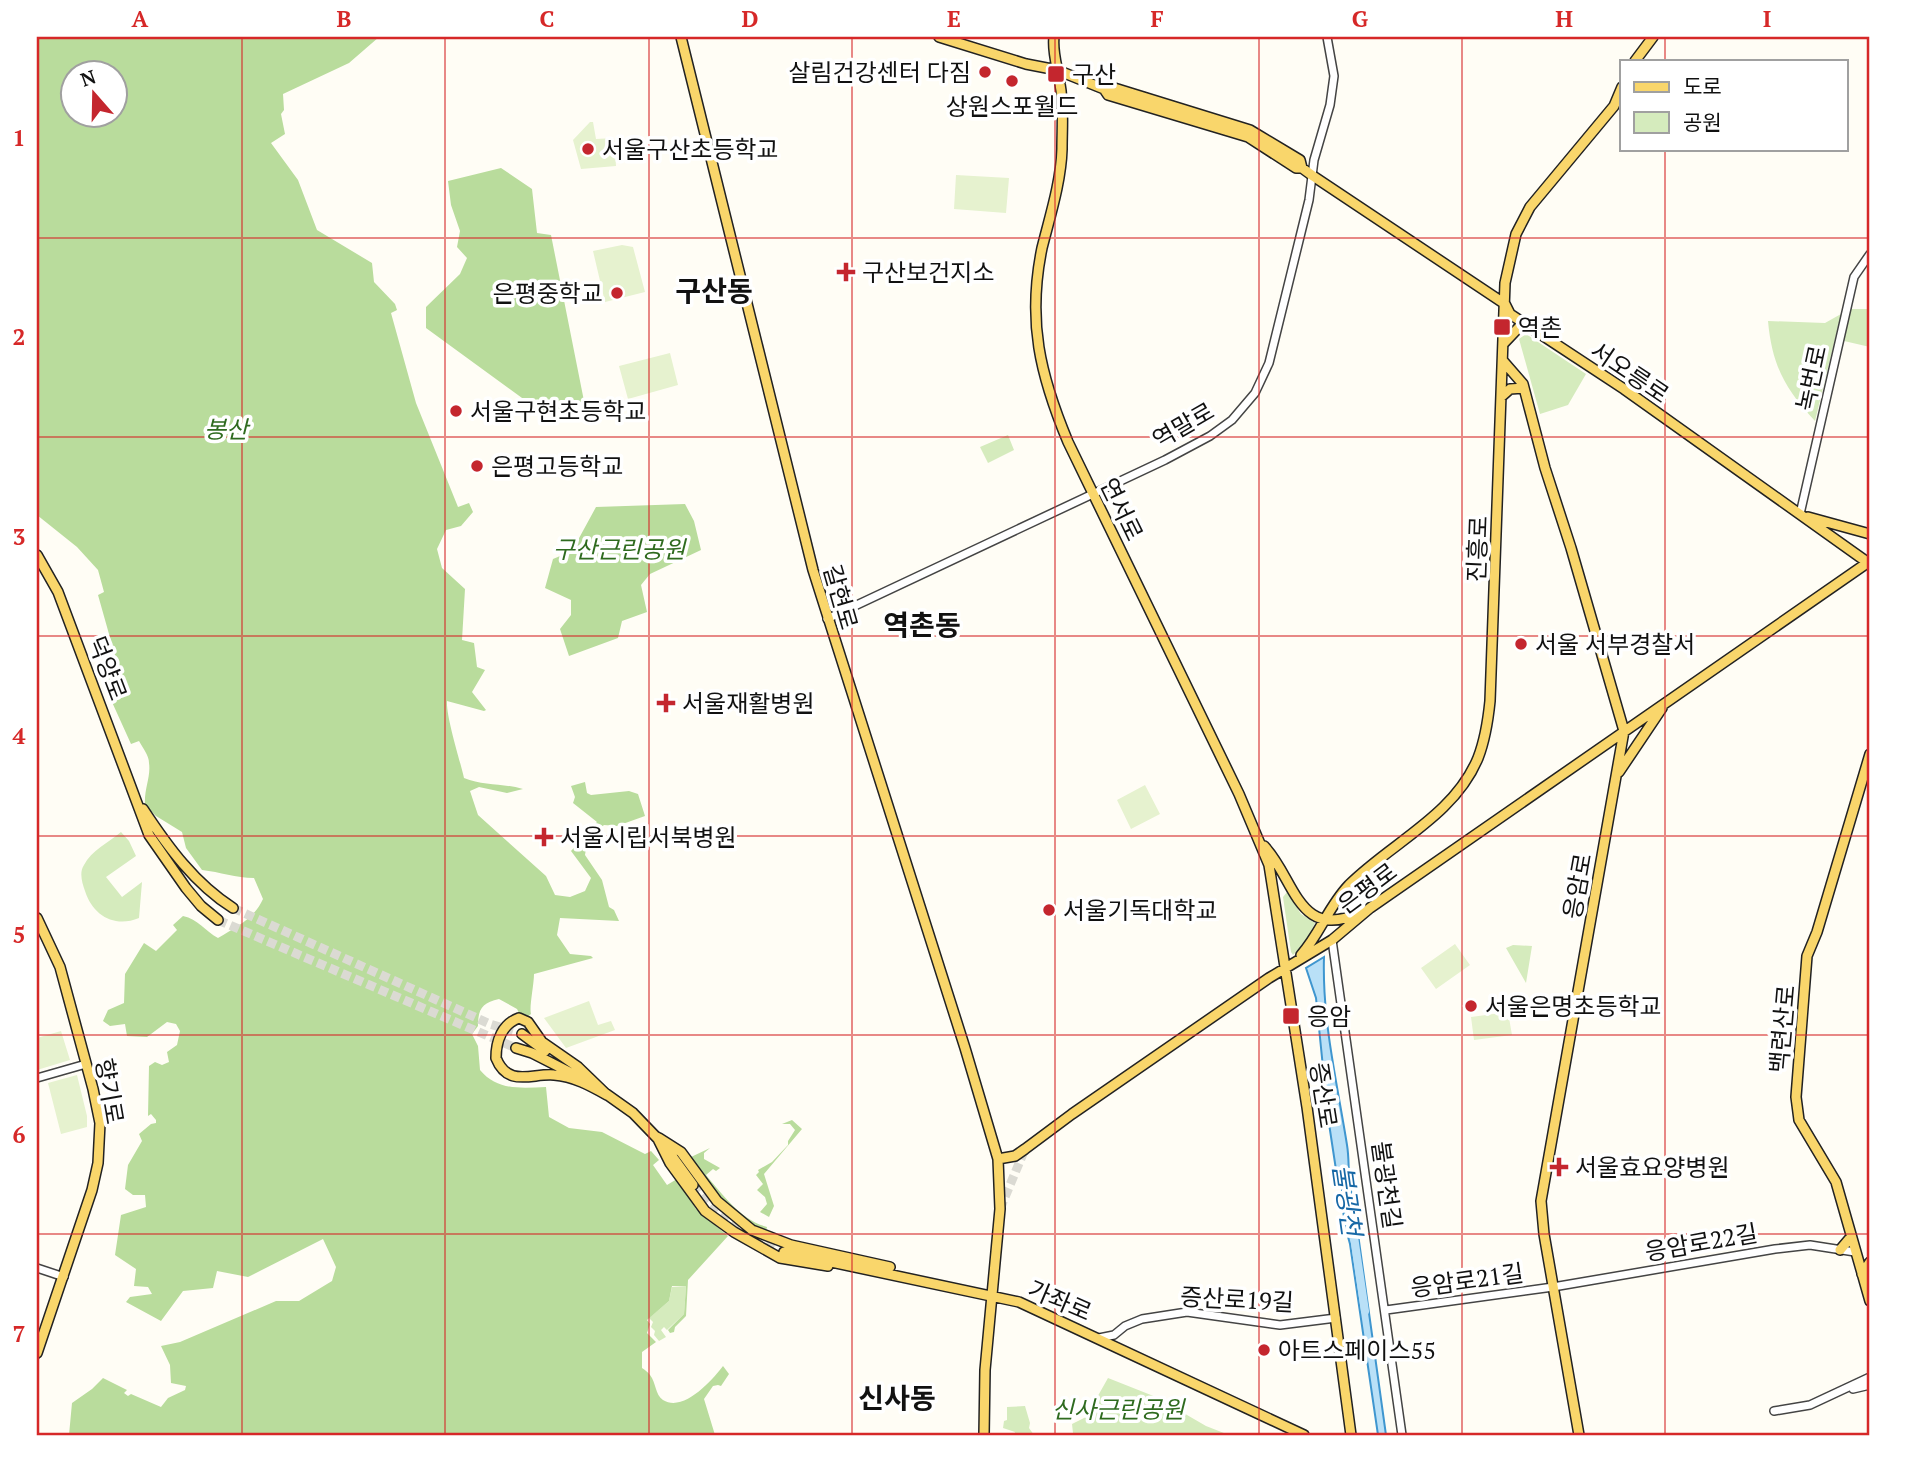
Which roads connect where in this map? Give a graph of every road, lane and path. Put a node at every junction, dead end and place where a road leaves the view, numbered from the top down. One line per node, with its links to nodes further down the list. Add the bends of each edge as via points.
1 (681, 37): 26 (main road, 갈현로)
2 (939, 37): 10 (main road, 서오릉로)
3 (1044, 37): 7 (main road, 연서로)
4 (1327, 37): 12 (street, 역말로, via 1334,76)
5 (1647, 37): 8 (main road)
6 (1653, 37): 8 (main road)
7 (1054, 41): 10 (main road, 연서로)
8 (1645, 47): 9 (main road)
9 (1636, 60)
10 (1058, 70): 12 (main road, 서오릉로, via 1104,89 1108,95 1248,137); 20 (main road, 연서로, via 1063,114 1061,166 1042,249 1037,342 1051,401)
11 (1620, 92): 14 (main road, 진흥로, via 1614,106 1526,214 1510,253)
12 (1313, 176): 14 (main road, 서오릉로); 20 (street, 역말로, via 1272,354 1255,393 1232,420 1210,436)
13 (1870, 254): 21 (street, 녹번로, via 1854,277)
14 (1505, 304): 15 (main road, 서오릉로); 16 (main road, 진흥로)
15 (1523, 323): 16 (main road); 21 (main road, 서오릉로)
16 (1504, 343): 17 (main road, 진흥로)
17 (1503, 361): 18 (main road, 응암로); 19 (main road, 진흥로)
18 (1524, 388): 19 (main road, via 1510,389); 28 (main road, 응암로)
19 (1501, 397): 36 (main road, 진흥로, via 1490,701 1477,761 1434,817 1360,875)
20 (1093, 493): 26 (street, 역말로); 32 (main road, 연서로)
21 (1800, 514): 22 (main road); 24 (main road, 서오릉로)
22 (1870, 534)
23 (37, 555): 31 (main road, 덕양로, via 58,592)
24 (1869, 561): 25 (main road); 27 (main road, 은평로)
25 (1870, 575)
26 (827, 619): 47 (main road, 갈현로)
27 (1667, 701): 28 (main road, 은평로); 30 (main road)
28 (1624, 731): 30 (main road, 응암로); 34 (main road, 은평로)
29 (1870, 754): 52 (main road, 백련산로, via 1807,956 1796,1097 1799,1119 1836,1182)
30 (1616, 776): 64 (main road, 응암로, via 1541,1201)
31 (136, 799): 33 (main road, 덕양로, via 181,862); 37 (main road, 덕양로, via 156,848 201,906)
32 (1261, 842): 36 (main road, via 1300,905); 39 (main road, 연서로, via 1269,865)
33 (233, 908)
34 (1370, 908): 36 (main road, via 1341,919); 38 (main road, 은평로)
35 (37, 918): 42 (main road, 향기로, via 60,967)
36 (1324, 919): 39 (main road, 진흥로, via 1308,948)
37 (218, 920)
38 (1332, 940): 39 (main road, 은평로); 67 (street, 불광천길)
39 (1284, 969): 47 (main road, 은평로, via 1018,1154); 68 (main road, 증산로)
40 (522, 1034): 43 (main road)
41 (516, 1048): 43 (main road)
42 (86, 1064): 44 (street); 63 (main road, 향기로, via 100,1123 98,1163)
43 (579, 1077): 45 (main road)
44 (37, 1078)
45 (607, 1095): 45 (main road, via 542,1042 528,1022 510,1021 502,1032 496,1058 511,1075 522,1079 555,1075); 46 (main road)
46 (657, 1137): 48 (main road); 49 (main road, via 681,1152 717,1201); 51 (main road, via 697,1203)
47 (998, 1159): 65 (main road, via 1000,1209)
48 (693, 1185)
49 (739, 1220): 50 (main road); 51 (main road, via 741,1228)
50 (752, 1230): 53 (main road, via 752,1238); 54 (main road)
51 (734, 1232): 53 (main road)
52 (1851, 1237): 55 (main road); 57 (main road, 백련산로)
53 (746, 1239): 58 (main road)
54 (778, 1240): 58 (main road, via 764,1242); 61 (main road)
55 (1840, 1250): 57 (street, 응암로22길); 64 (street, 응암로22길, via 1810,1245 1775,1249)
56 (784, 1252): 61 (main road, 가좌로)
57 (1855, 1252): 62 (main road, 백련산로)
58 (771, 1253): 61 (main road, via 872,1275)
59 (1870, 1262): 62 (main road)
60 (37, 1268): 63 (street)
61 (889, 1270): 65 (main road, 가좌로)
62 (1862, 1274): 66 (main road, 백련산로)
63 (64, 1277): 70 (main road, 향기로)
64 (1553, 1287): 67 (street, 응암로21길); 79 (main road, 응암로)
65 (992, 1296): 69 (main road, 가좌로, via 1023,1304); 75 (main road)
66 (1870, 1301)
67 (1386, 1311): 78 (street, 불광천길)
68 (1336, 1318): 69 (street, 증산로19길, via 1280,1325 1186,1312 1142,1319); 77 (main road, 증산로)
69 (1099, 1338): 76 (main road, 가좌로)
70 (37, 1353)
71 (1870, 1377): 73 (street)
72 (1870, 1385): 73 (street)
73 (1839, 1393): 74 (street, via 1810,1405)
74 (1774, 1411)
75 (984, 1435)
76 (1304, 1435)
77 (1351, 1435)
78 (1402, 1435)
79 (1579, 1435)

